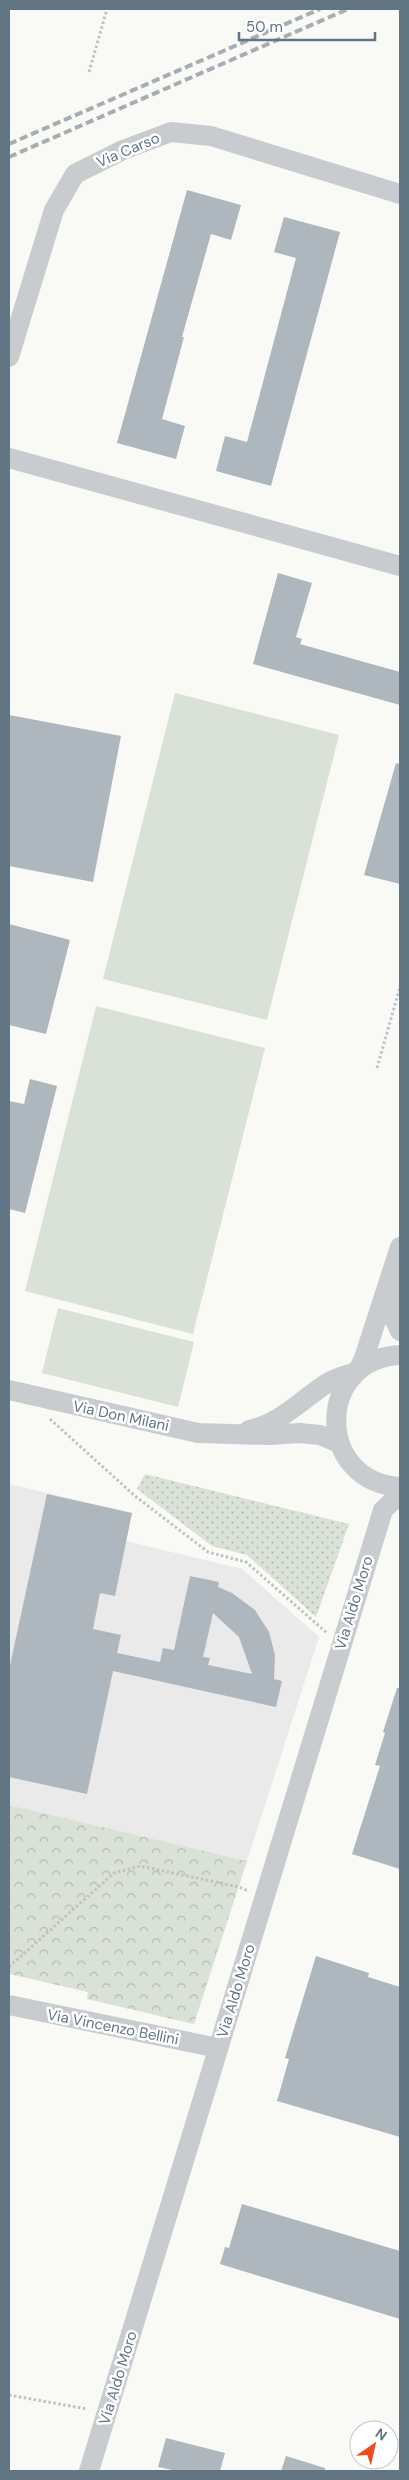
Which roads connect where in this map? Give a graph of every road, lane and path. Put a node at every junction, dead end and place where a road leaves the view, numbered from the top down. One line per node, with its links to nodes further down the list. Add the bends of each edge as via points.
1 (107, 9): 2 (path)
2 (89, 72)
3 (400, 194): 4 (street, Via Carso, via 211,136 171,132 123,150 75,174 54,210)
4 (9, 357)
5 (9, 458): 6 (street)
6 (400, 566)
7 (400, 987): 8 (path)
8 (377, 1068)
9 (400, 1247): 10 (street)
10 (392, 1269): 11 (street, via 393,1316); 13 (street)
11 (400, 1332)
12 (400, 1355): 13 (street, Via Don Milani, via 375,1360)
13 (358, 1371): 16 (street, Via Don Milani, via 321,1387 265,1426); 17 (street, via 345,1386 338,1404 335,1424)
14 (9, 1390): 15 (street, Via Don Milani)
15 (50, 1400): 16 (street, Via Don Milani, via 198,1433); 22 (path, via 46,1416 136,1496 208,1552 246,1562 324,1631)
16 (234, 1433): 17 (street, Via Don Milani, via 320,1435)
17 (339, 1443): 18 (street, via 349,1460)
18 (367, 1477): 19 (street); 21 (street)
19 (400, 1487)
20 (400, 1494): 21 (street, Via Aldo Moro)
21 (383, 1510): 22 (street, Via Aldo Moro)
22 (342, 1641): 23 (street, Via Aldo Moro)
23 (263, 1898): 24 (path, via 239,1887 140,1866 114,1873); 26 (street, Via Aldo Moro)
24 (9, 1966)
25 (9, 2005): 26 (street, Via Vincenzo Bellini)
26 (218, 2048): 29 (street, Via Aldo Moro)
27 (9, 2395): 28 (path)
28 (87, 2409)
29 (89, 2471)

